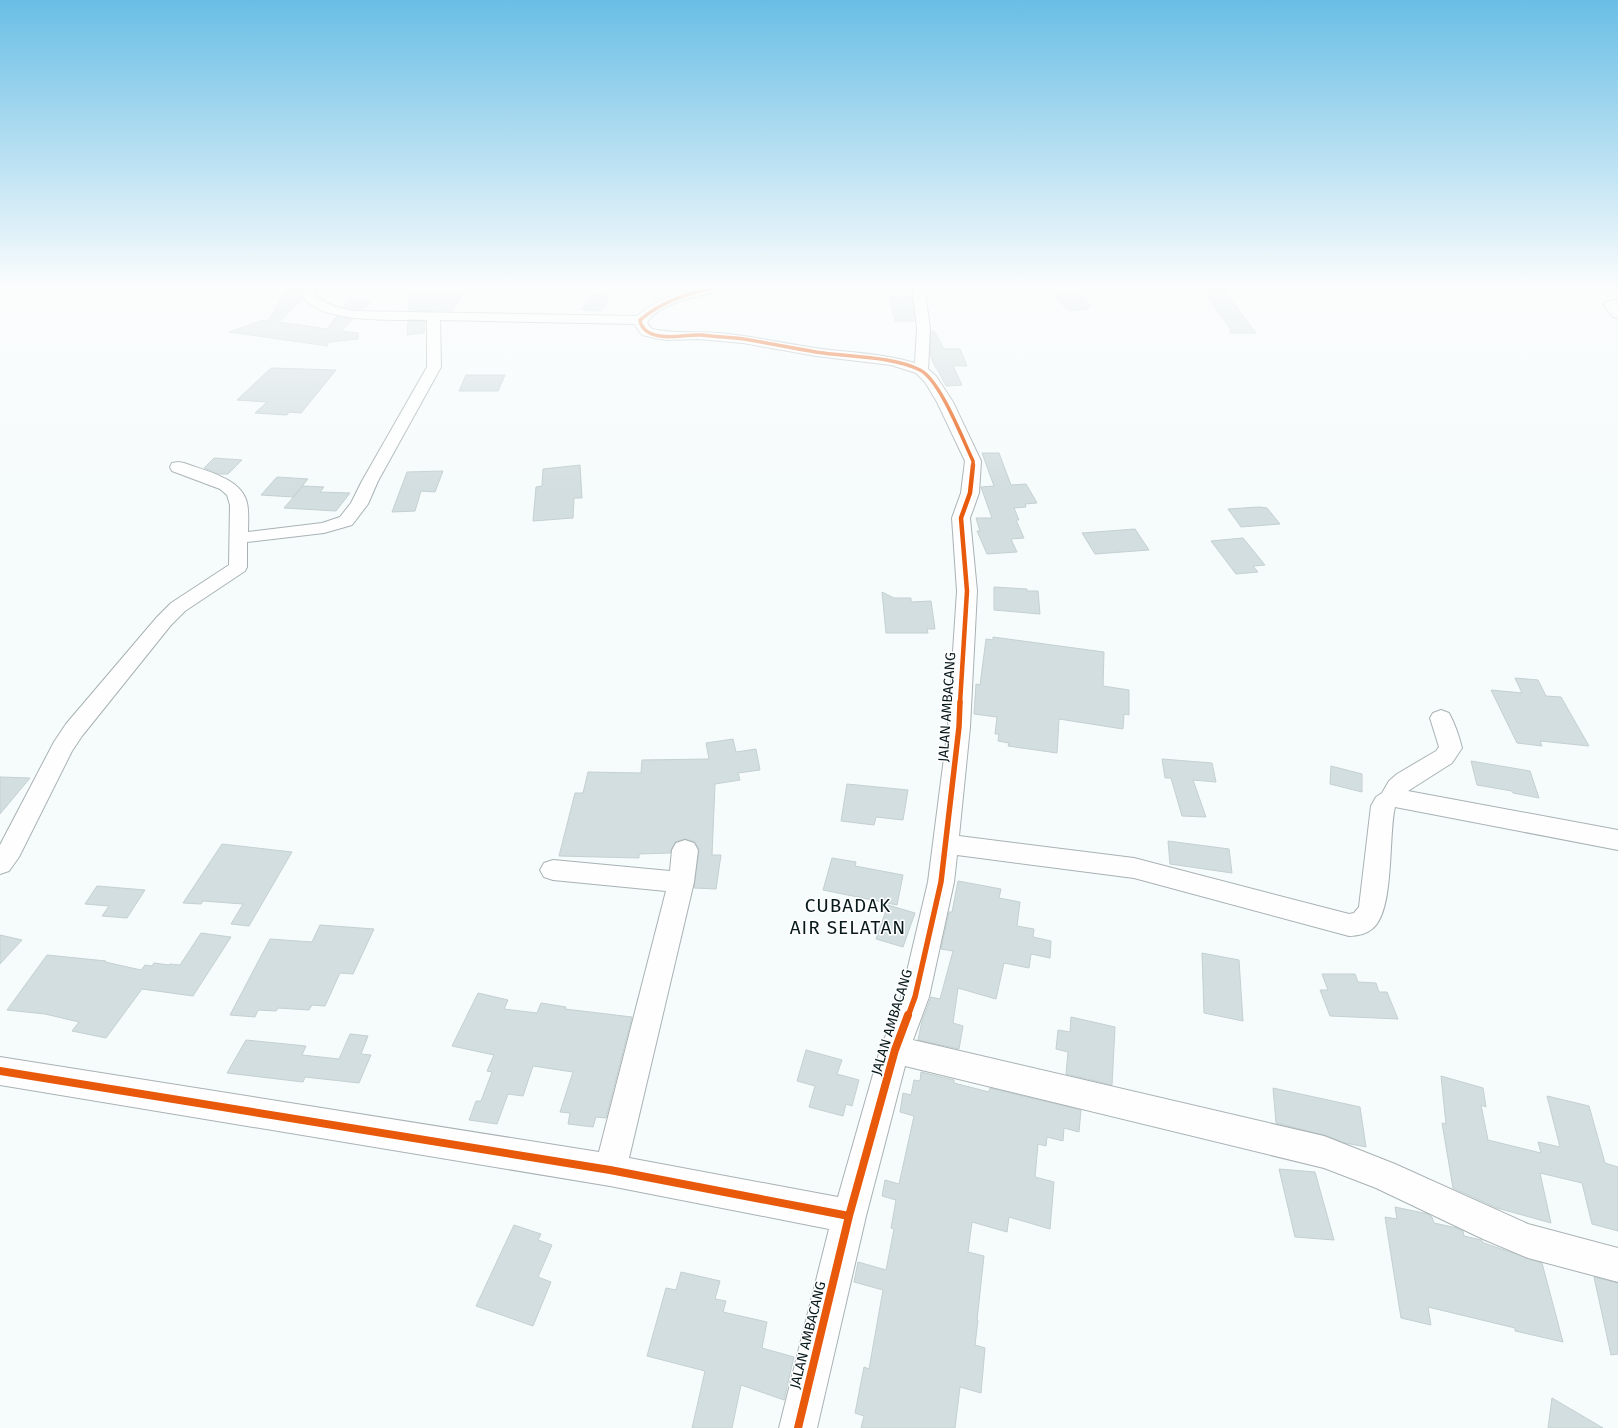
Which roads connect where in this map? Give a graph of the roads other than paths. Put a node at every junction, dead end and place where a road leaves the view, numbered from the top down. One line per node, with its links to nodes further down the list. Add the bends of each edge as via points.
1 (435, 353): 6 (street, via 434,367 359,504 346,521 324,528)
2 (821, 353): 4 (street, JALAN AMBACANG, via 893,361)
3 (924, 353): 4 (street)
4 (921, 370): 10 (street, JALAN AMBACANG, via 931,379 945,402 973,462 970,493 961,518 967,591 960,727)
5 (178, 467): 6 (street, via 226,484 233,490 239,505)
6 (239, 538): 12 (street, via 238,567 171,614 74,730)
7 (1442, 718): 8 (street, via 1451,748 1448,753 1405,780 1397,787)
8 (1391, 798): 9 (street); 10 (street, via 1386,800 1383,806 1372,908 1366,920 1349,925 1134,868)
9 (1618, 840)
10 (946, 844): 15 (street, JALAN AMBACANG, via 941,882 915,997)
11 (685, 850): 14 (street)
12 (3, 854)
13 (554, 870): 14 (street)
14 (681, 882): 17 (street)
15 (895, 1050): 18 (street, JALAN AMBACANG); 19 (street, via 1324,1152 1384,1175 1528,1241)
16 (0, 1071): 17 (street)
17 (610, 1170): 18 (street)
18 (849, 1216): 20 (street, JALAN AMBACANG)
19 (1618, 1265)
20 (798, 1428)

